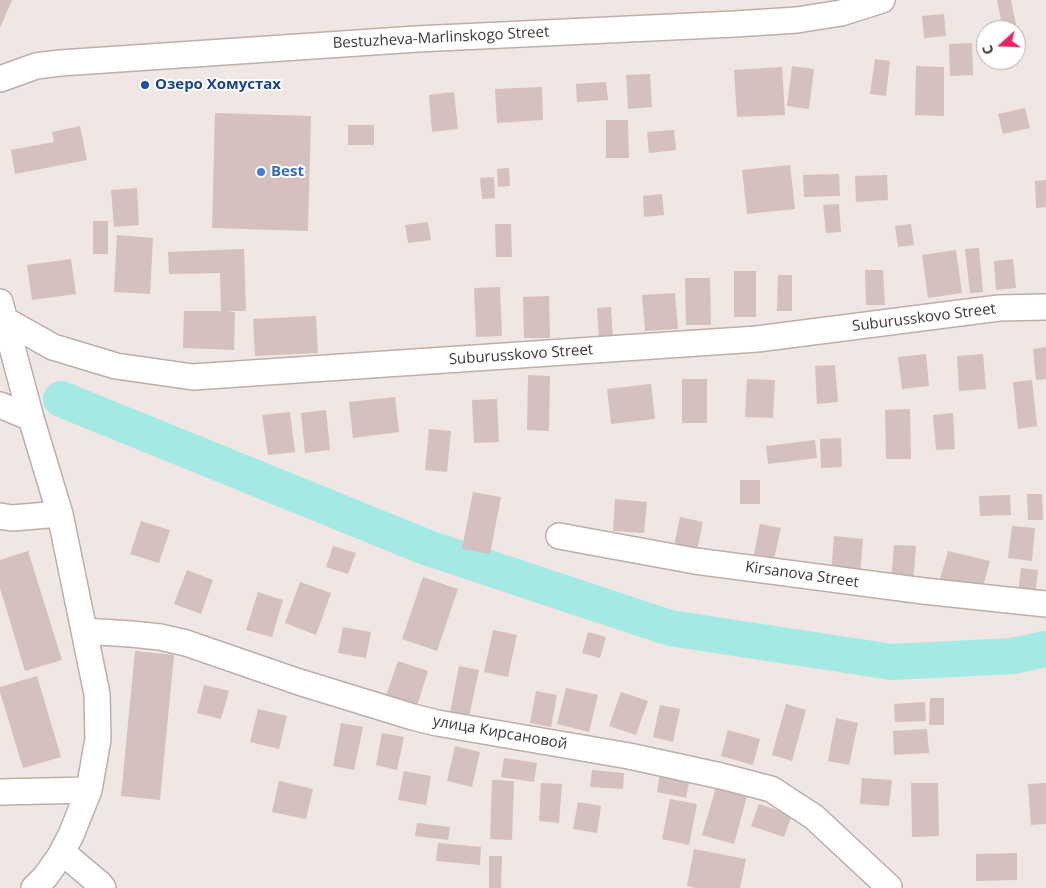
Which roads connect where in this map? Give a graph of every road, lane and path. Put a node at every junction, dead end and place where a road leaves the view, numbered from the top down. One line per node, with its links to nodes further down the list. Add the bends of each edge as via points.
1 (882, 0): 2 (street, Bestuzheva-Marlinskogo Street, via 842,13 797,20 417,39 60,63 36,66)
2 (0, 79)
3 (1046, 306): 4 (street, Suburusskovo Street, via 999,308 757,339 193,377 116,366 62,350)
4 (2, 311): 6 (street)
5 (0, 405): 6 (street)
6 (31, 418): 7 (street)
7 (60, 514): 8 (street); 11 (street)
8 (4, 519)
9 (558, 536): 10 (street, Kirsanova Street, via 695,561)
10 (1046, 604)
11 (84, 631): 12 (street, via 97,694 98,739); 15 (street, улица Кирсановой, via 160,637 413,718 629,756 771,789 814,817)
12 (89, 790): 13 (street); 14 (street)
13 (0, 792)
14 (62, 852): 16 (street); 17 (street)
15 (890, 886)
16 (34, 888)
17 (103, 888)

